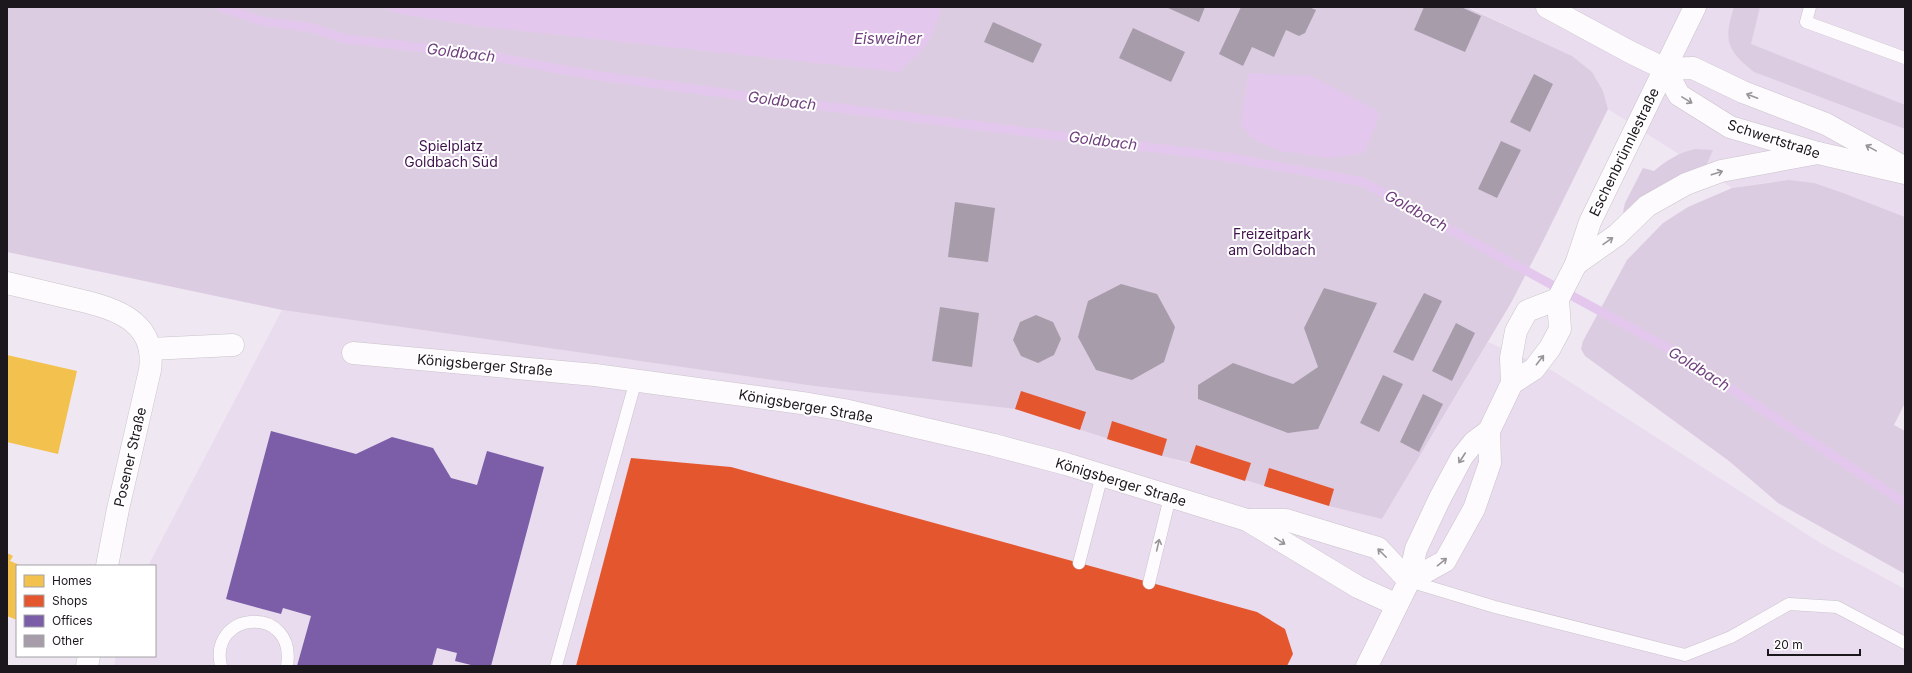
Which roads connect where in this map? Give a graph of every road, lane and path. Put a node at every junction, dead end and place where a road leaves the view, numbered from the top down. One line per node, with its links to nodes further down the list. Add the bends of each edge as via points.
1 (1547, 7): 5 (street)
2 (1695, 7): 5 (street, Eschenbrünnlestraße)
3 (1810, 7): 4 (lane, via 1806,22)
4 (1905, 58)
5 (1665, 69): 6 (street, Schwertstraße, one-way to 6, via 1679,95 1730,127); 7 (street, one-way to 5, via 1826,124 1744,92 1693,68); 9 (street, Eschenbrünnlestraße, via 1590,222)
6 (1818, 153): 8 (street, Schwertstraße); 9 (street, one-way to 6, via 1617,235 1647,206 1686,184 1721,171)
7 (1905, 167)
8 (1905, 173)
9 (1576, 264): 11 (street, Eschenbrünnlestraße)
10 (7, 283): 13 (street, via 104,306 124,314 140,327)
11 (1558, 299): 16 (street, one-way to 11, via 1534,369 1550,348 1560,329); 16 (street, via 1527,311 1516,331 1511,358)
12 (232, 345): 13 (street)
13 (150, 349): 22 (street, Posener Straße, via 150,370)
14 (353, 353): 15 (street, Königsberger Straße)
15 (636, 380): 18 (street, Königsberger Straße, via 844,410 994,445); 29 (lane)
16 (1512, 383): 17 (street)
17 (1489, 431): 23 (street, one-way to 23, via 1474,442 1462,457 1416,549); 23 (street, one-way to 17, via 1445,561 1474,509 1490,463)
18 (1102, 475): 19 (street, Königsberger Straße); 21 (lane)
19 (1170, 497): 20 (street, Königsberger Straße); 24 (lane, one-way to 19)
20 (1247, 520): 23 (street, Königsberger Straße, one-way to 20, via 1378,548 1286,520); 25 (street, Königsberger Straße, one-way to 25, via 1358,587)
21 (1079, 563)
22 (107, 565)
23 (1409, 581): 25 (street); 26 (lane, via 1495,607 1685,655 1731,637 1789,604 1837,607)
24 (1149, 582)
25 (1397, 605): 30 (street)
26 (1905, 643)
27 (221, 666): 28 (lane, via 222,641 229,631 239,624 250,621 262,622 282,635 289,656)
28 (287, 666)
29 (556, 666)
30 (1367, 666)

